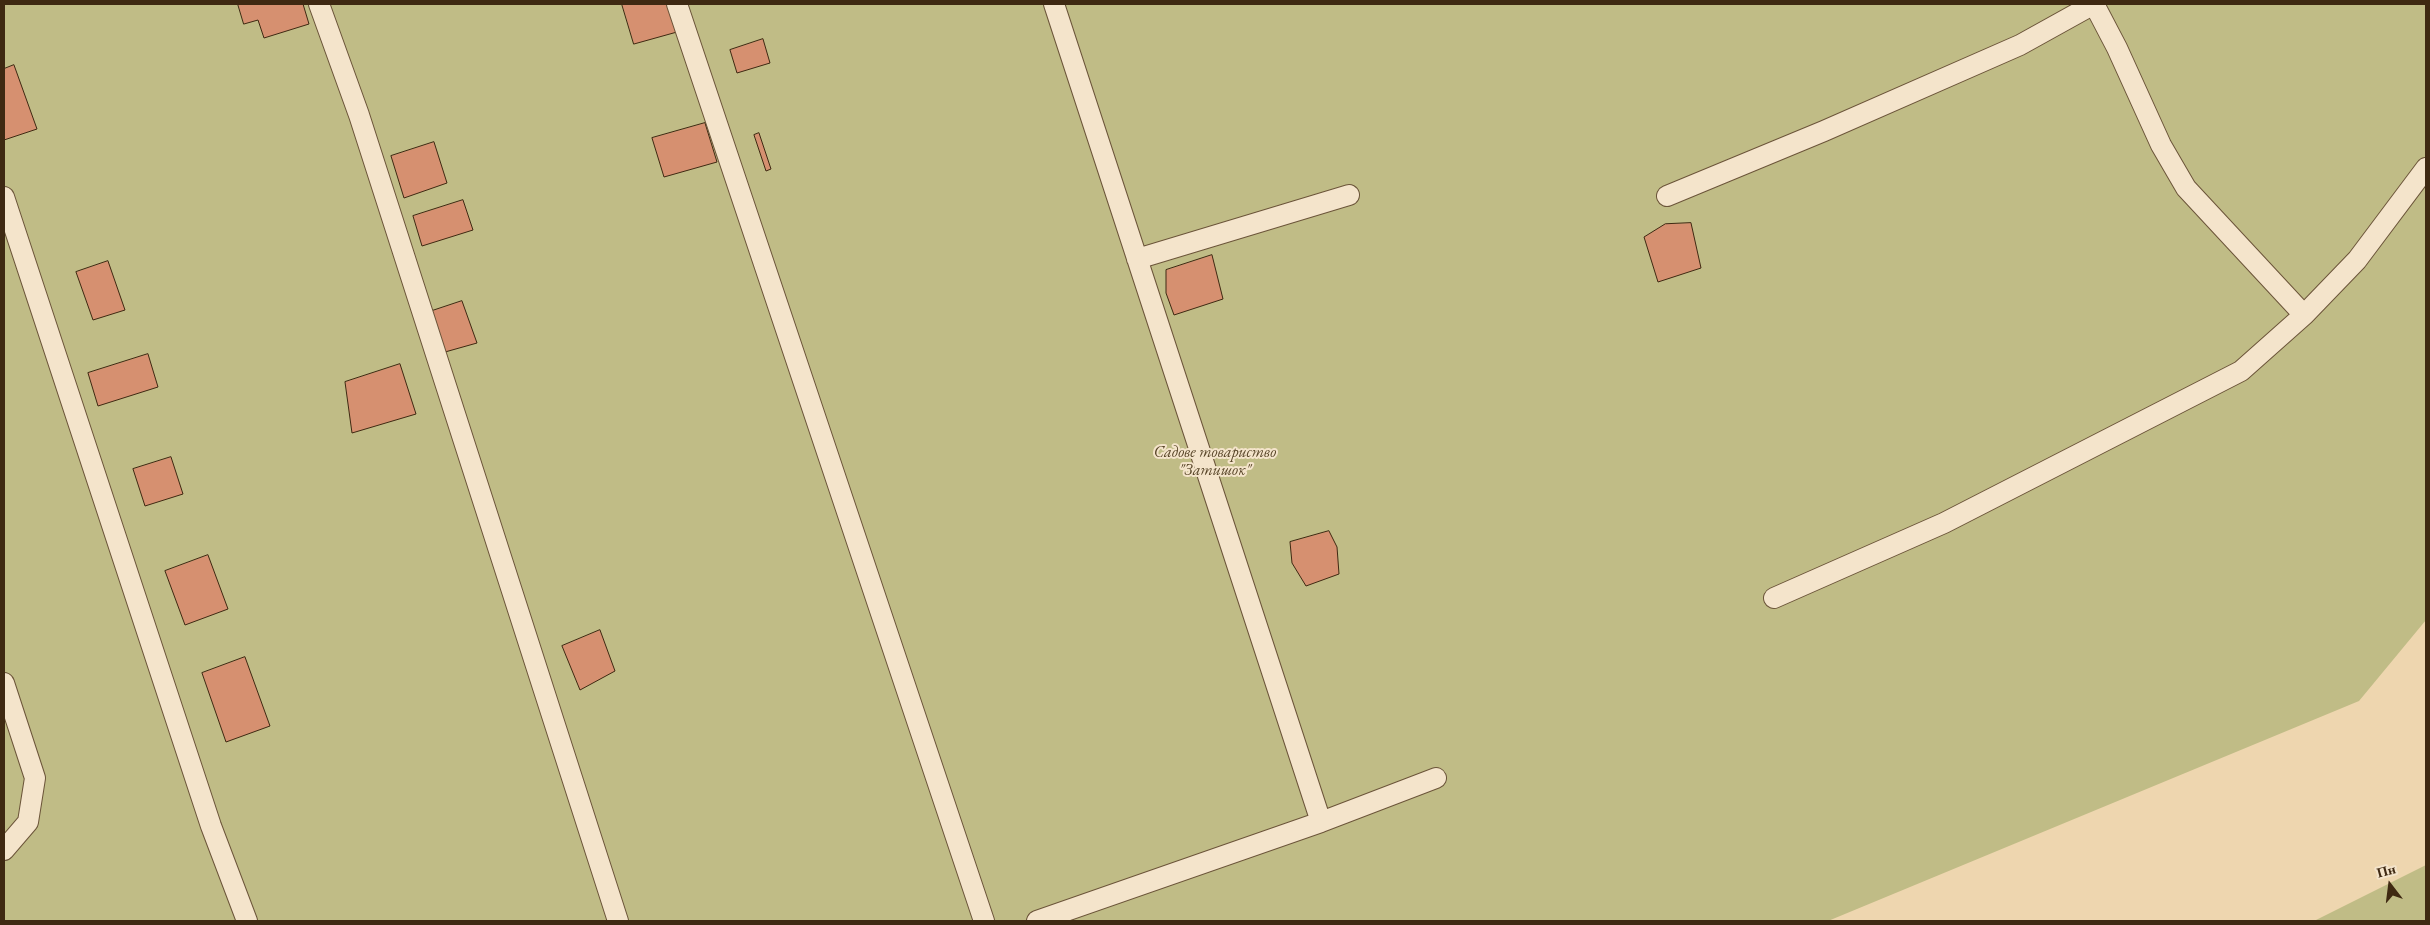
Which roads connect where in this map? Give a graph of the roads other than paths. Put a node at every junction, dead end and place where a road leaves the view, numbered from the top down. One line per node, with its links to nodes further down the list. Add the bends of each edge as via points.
1 (319, 4): 17 (lane, via 362,125)
2 (677, 4): 18 (lane)
3 (1054, 4): 9 (lane)
4 (2094, 4): 7 (lane, via 2020,45); 10 (lane, via 2161,145 2186,188)
5 (2426, 168): 10 (lane, via 2357,260)
6 (1349, 195): 9 (lane)
7 (1667, 196)
8 (4, 197): 16 (lane, via 211,826)
9 (1137, 259): 14 (lane)
10 (2304, 315): 11 (lane, via 2241,370 1944,523)
11 (1774, 598)
12 (4, 683): 15 (lane, via 35,778 28,822)
13 (1436, 778): 14 (lane)
14 (1321, 822): 19 (lane)
15 (4, 850)
16 (247, 921)
17 (618, 921)
18 (984, 921)
19 (1038, 921)

